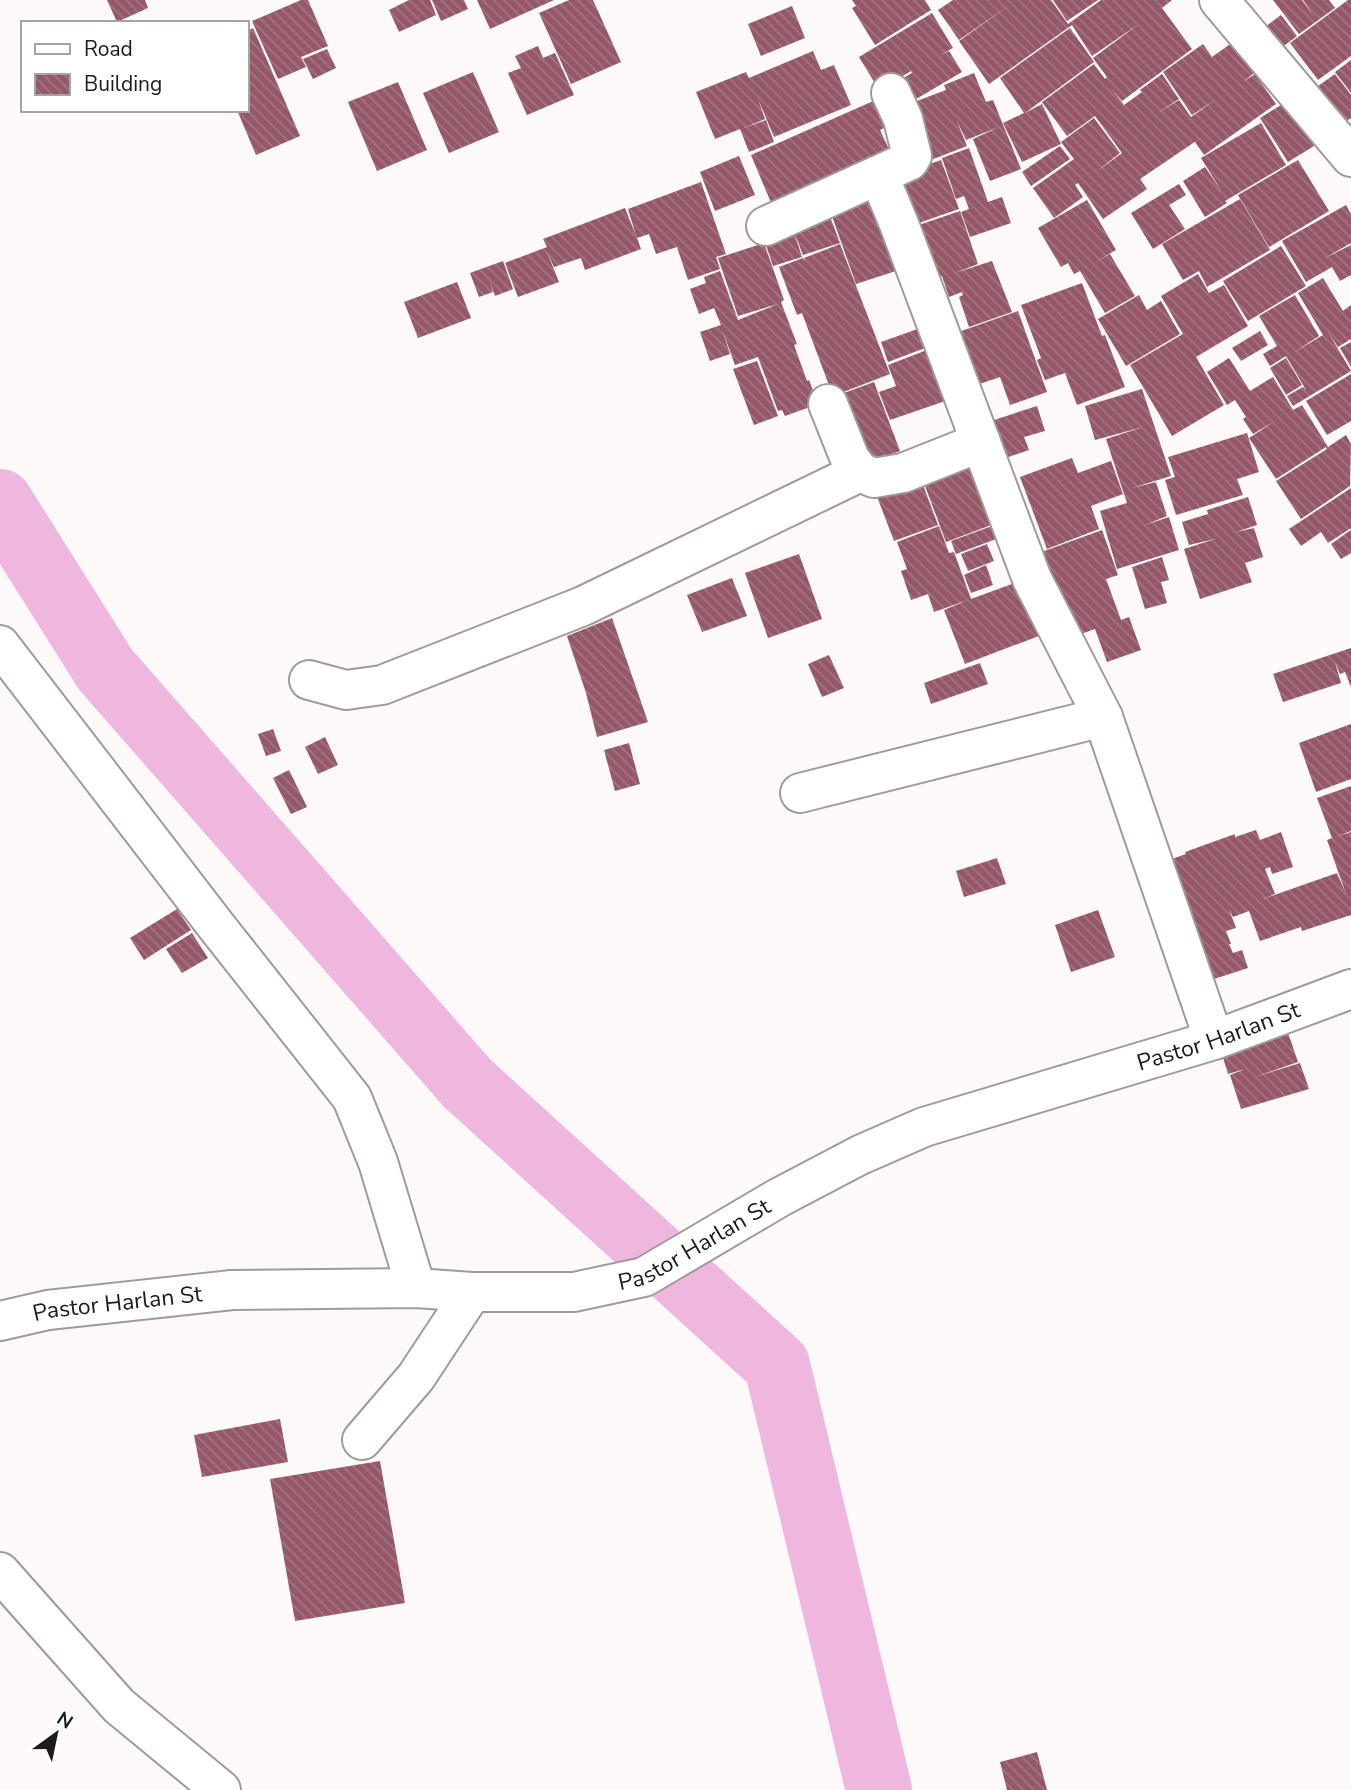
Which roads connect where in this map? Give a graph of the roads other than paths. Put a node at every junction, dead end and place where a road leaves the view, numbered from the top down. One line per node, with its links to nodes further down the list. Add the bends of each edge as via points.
1 (1219, 0): 3 (street)
2 (891, 93): 4 (street, via 912,156)
3 (1351, 157)
4 (879, 176): 5 (street); 7 (street)
5 (766, 226)
6 (828, 404): 8 (street, via 850,459)
7 (981, 442): 8 (street, via 903,473 874,478); 11 (street, via 1032,579)
8 (860, 472): 10 (street, via 583,606 382,685 346,690)
9 (0, 645): 15 (street, via 352,1098 378,1162)
10 (309, 680)
11 (1103, 717): 12 (street); 14 (street)
12 (800, 793)
13 (1351, 989): 14 (street, Pastor Harlan St)
14 (1214, 1040): 16 (street, Pastor Harlan St, via 924,1127 780,1197 644,1276 574,1292)
15 (416, 1288): 16 (street, Pastor Harlan St); 17 (street, Pastor Harlan St, via 232,1290 48,1310)
16 (472, 1292): 18 (street, via 416,1377)
17 (0, 1321)
18 (362, 1440)
19 (0, 1572): 20 (street, via 118,1706)
20 (221, 1790)

